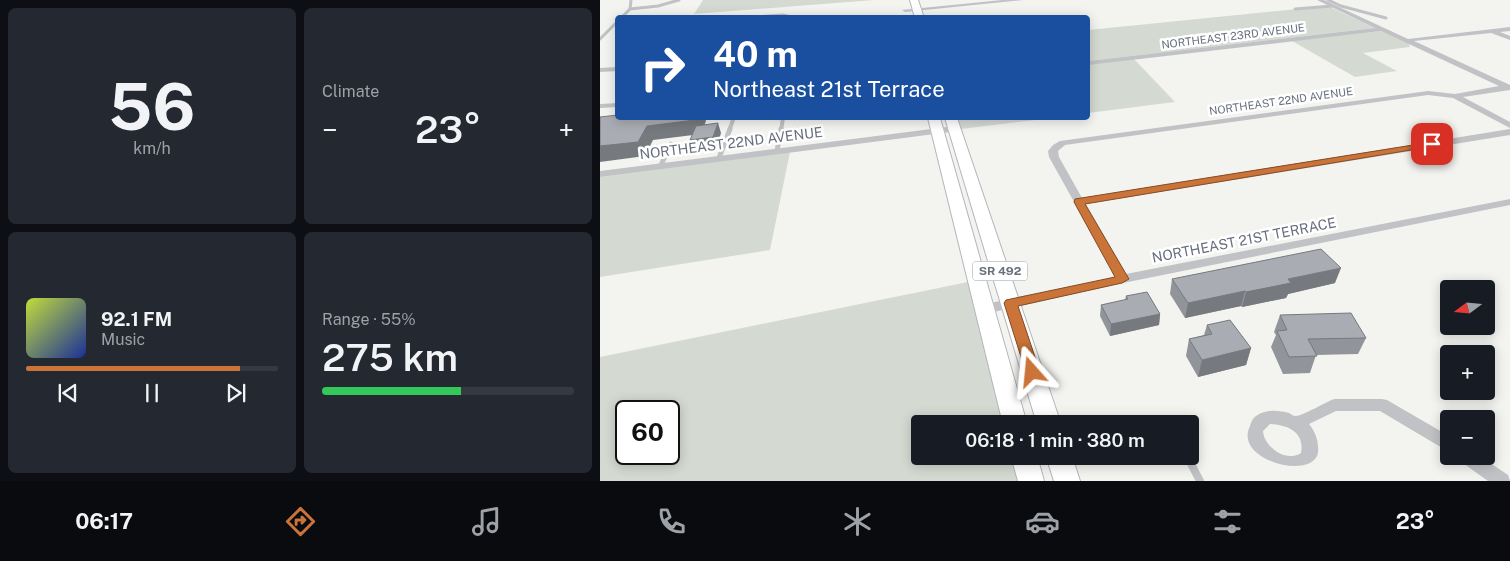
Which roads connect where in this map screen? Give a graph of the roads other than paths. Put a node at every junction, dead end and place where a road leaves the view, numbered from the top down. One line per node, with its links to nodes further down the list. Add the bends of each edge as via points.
1 (631, 0): 7 (lane)
2 (679, 0): 7 (lane)
3 (902, 0): 10 (main road)
4 (1020, 0): 8 (street)
5 (1320, 0): 6 (street)
6 (1330, 3): 9 (lane); 12 (lane); 16 (street)
7 (630, 9): 11 (lane)
8 (917, 9): 10 (street)
9 (1295, 9)
10 (906, 14)
11 (624, 15)
12 (1386, 18)
13 (615, 25): 14 (lane)
14 (611, 28): 15 (lane); 20 (lane)
15 (615, 28)
16 (1382, 29): 21 (street); 22 (street, NORTHEAST 23RD AVENUE)
17 (1510, 29): 18 (street)
18 (1491, 31): 19 (street); 21 (street)
19 (1510, 38)
20 (600, 39)
21 (1409, 40): 25 (street)
22 (1090, 63)
23 (615, 69): 24 (lane)
24 (600, 70)
25 (1509, 88): 26 (street, NORTHEAST 22ND AVENUE)
26 (1455, 96): 32 (street); 39 (street, NORTHEAST 22ND AVENUE, via 1428,93 1072,142 1053,151)
27 (615, 105): 28 (lane)
28 (600, 106)
29 (733, 120): 36 (lane)
30 (783, 120): 35 (lane)
31 (944, 124): 35 (street, NORTHEAST 22ND AVENUE); 42 (main road, SR 492); 43 (main road, SR 492)
32 (1510, 125)
33 (1510, 132): 39 (street)
34 (671, 144): 37 (lane)
35 (777, 151): 36 (street, NORTHEAST 22ND AVENUE)
36 (719, 158): 37 (street, NORTHEAST 22ND AVENUE)
37 (661, 165): 38 (street, NORTHEAST 22ND AVENUE)
38 (600, 174)
39 (1079, 202): 41 (street)
40 (1510, 202): 41 (street, NORTHEAST 21ST TERRACE)
41 (1122, 279): 42 (street, NORTHEAST 21ST TERRACE)
42 (1010, 303): 43 (street, NORTHEAST 21ST TERRACE); 45 (main road, SR 492)
43 (985, 309): 44 (main road, SR 492)
44 (1013, 415)
45 (1046, 415)
46 (1297, 423): 47 (street, via 1334,405 1382,406)
47 (1440, 439)
48 (1026, 465): 52 (main road)
49 (1062, 465): 53 (main road)
50 (1192, 465): 54 (lane)
51 (1479, 465): 55 (street)
52 (1030, 481)
53 (1067, 481)
54 (1200, 481)
55 (1502, 481)

